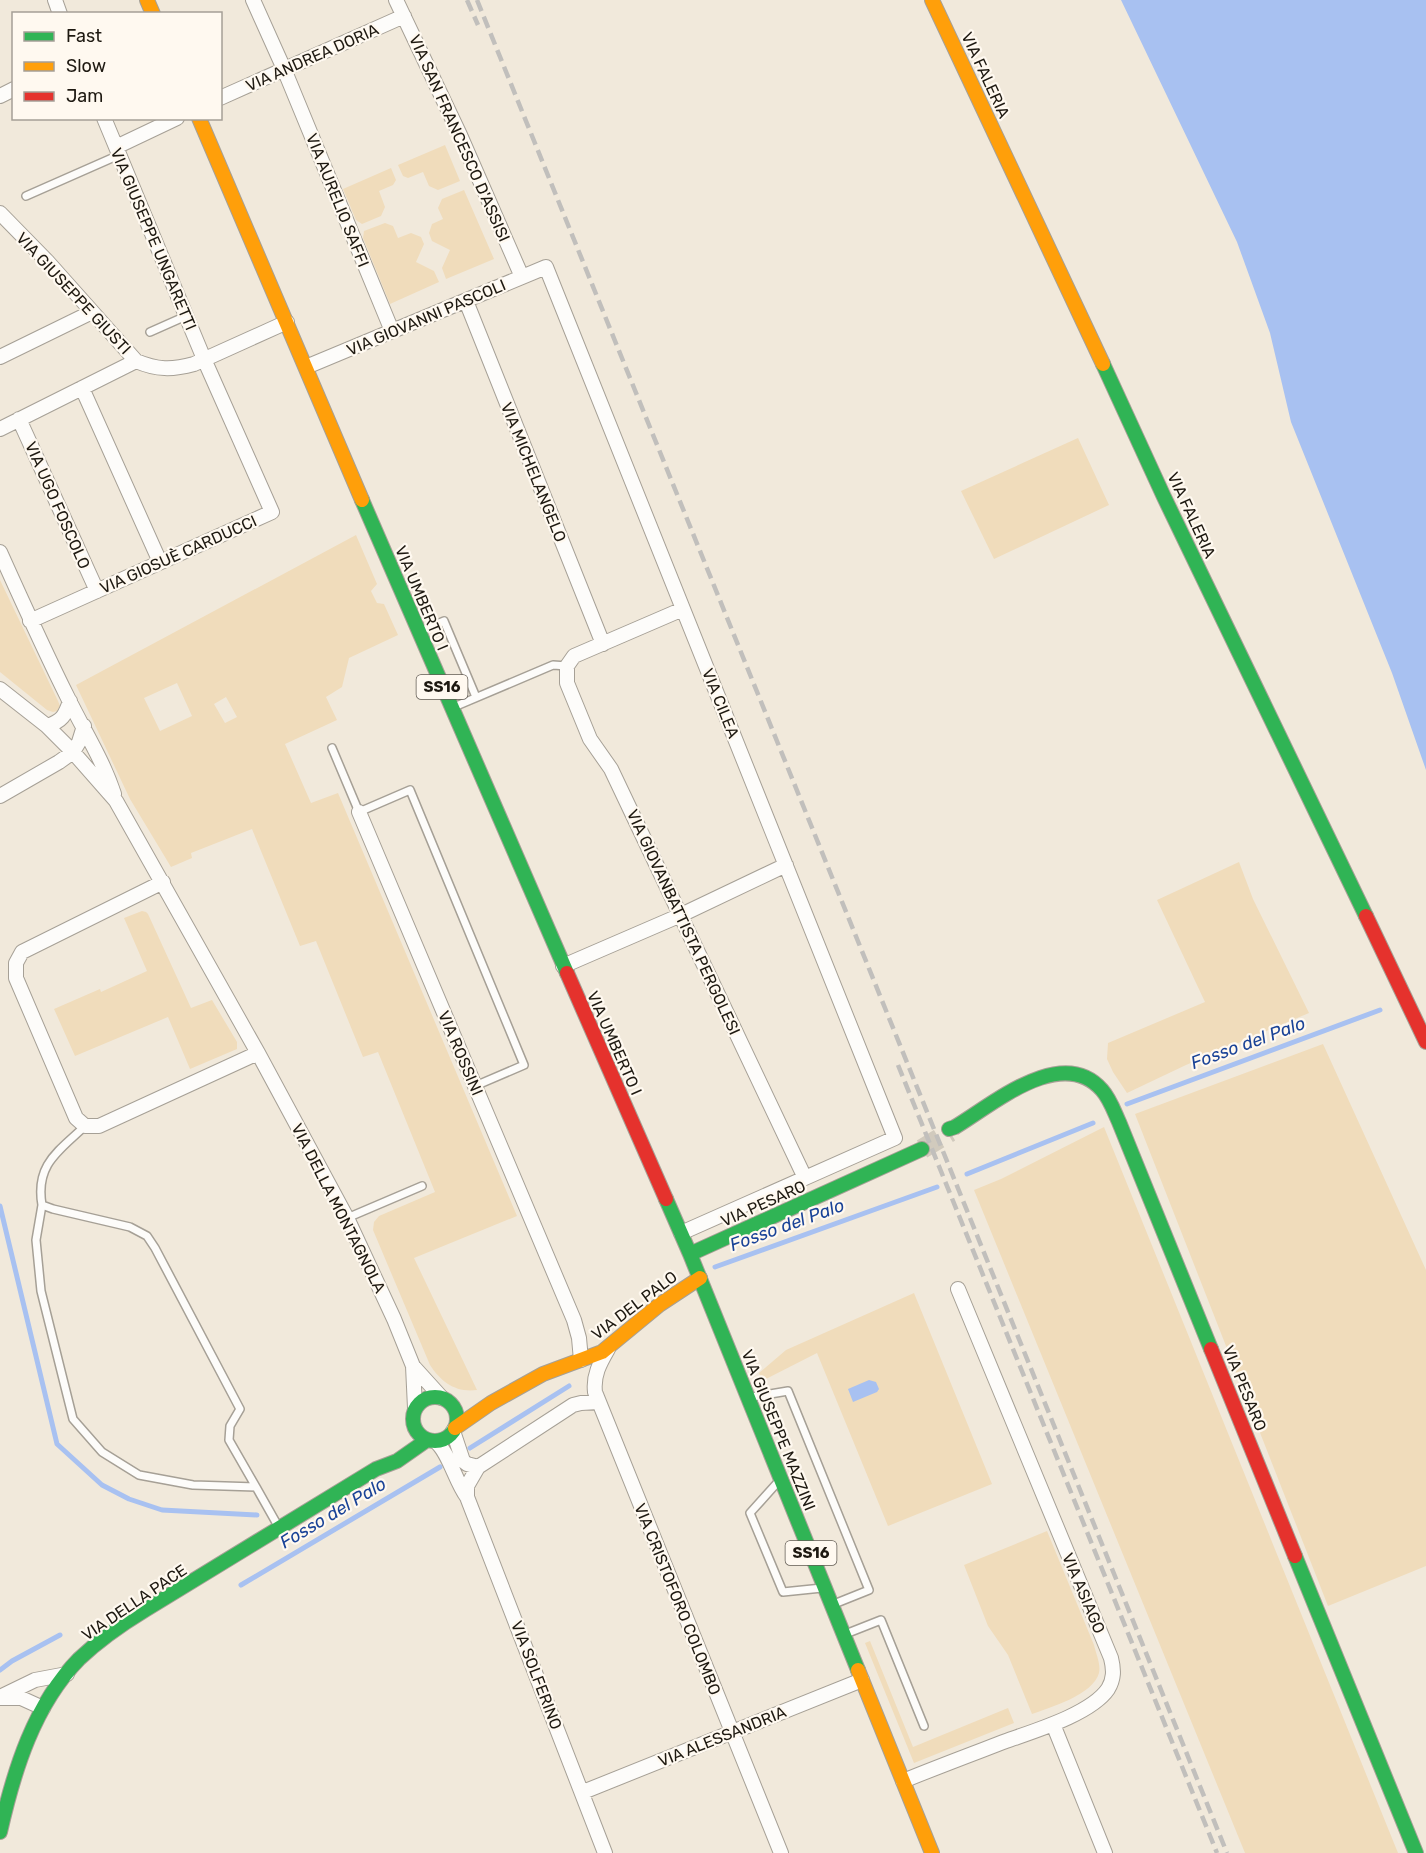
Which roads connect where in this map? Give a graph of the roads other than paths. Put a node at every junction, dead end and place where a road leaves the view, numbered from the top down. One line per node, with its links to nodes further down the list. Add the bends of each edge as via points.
1 (253, 0): 5 (street, VIA AURELIO SAFFI)
2 (396, 0): 4 (street, VIA SAN FRANCESCO D'ASSISI)
3 (932, 0): 51 (street, VIA FALERIA, via 1164,497)
4 (404, 16): 5 (street, VIA ANDREA DORIA); 14 (street, VIA SAN FRANCESCO D'ASSISI)
5 (284, 69): 6 (street, VIA ANDREA DORIA); 19 (street, VIA AURELIO SAFFI)
6 (222, 97)
7 (105, 120): 10 (street, VIA GIUSEPPE UNGARETTI)
8 (173, 120): 10 (street)
9 (200, 120): 18 (street, VIA UMBERTO I / SS16)
10 (118, 151): 11 (lane); 17 (street, VIA GIUSEPPE UNGARETTI)
11 (27, 196)
12 (0, 213): 16 (street, VIA GIUSEPPE GIUSTI)
13 (546, 267): 14 (street, VIA GIOVANNI PASCOLI); 31 (street, VIA CILEA)
14 (522, 277): 15 (street, VIA GIOVANNI PASCOLI)
15 (465, 301): 19 (street, VIA GIOVANNI PASCOLI); 34 (street, VIA MICHELANGELO)
16 (92, 312): 21 (street); 23 (street, VIA GIUSEPPE GIUSTI)
17 (187, 316): 20 (lane); 22 (street, VIA GIUSEPPE UNGARETTI)
18 (287, 322): 22 (street, VIA GIUSEPPE GIUSTI); 24 (street, VIA UMBERTO I / SS16)
19 (392, 331): 24 (street, VIA GIOVANNI PASCOLI)
20 (150, 332)
21 (0, 357)
22 (204, 360): 23 (street, VIA GIUSEPPE GIUSTI, via 165,369); 29 (street, VIA GIOSUÈ CARDUCCI, via 272,512)
23 (136, 361): 25 (street)
24 (306, 367): 33 (street, VIA UMBERTO I / SS16)
25 (82, 388): 26 (street); 29 (street)
26 (20, 419): 27 (street); 30 (street, VIA UGO FOSCOLO)
27 (0, 429)
28 (0, 552): 32 (street)
29 (160, 562): 30 (street, VIA GIOSUÈ CARDUCCI)
30 (97, 591): 32 (street, VIA GIOSUÈ CARDUCCI)
31 (683, 609): 34 (street); 47 (street, VIA CILEA)
32 (30, 621): 38 (street)
33 (419, 632): 37 (lane, via 444,621); 39 (street, VIA UMBERTO I / SS16)
34 (603, 644): 35 (street, via 574,656)
35 (567, 666): 37 (lane, via 553,665); 49 (street, VIA GIOVANBATTISTA PERGOLESI, via 567,683 590,739 612,769)
36 (0, 689): 40 (street, VIA DELLA MONTAGNOLA)
37 (477, 698): 39 (lane)
38 (70, 701): 40 (street, via 60,722); 41 (street)
39 (451, 708): 50 (street, VIA UMBERTO I / SS16)
40 (47, 726): 43 (street, VIA DELLA MONTAGNOLA)
41 (84, 726): 43 (street); 45 (street, via 107,771)
42 (332, 748): 46 (lane, VIA ROSSINI)
43 (74, 752): 44 (street); 45 (street, VIA DELLA MONTAGNOLA)
44 (0, 796)
45 (116, 801): 48 (street, VIA DELLA MONTAGNOLA)
46 (359, 812): 53 (street, VIA ROSSINI); 53 (lane, via 410,790 524,1065)
47 (786, 865): 49 (street); 57 (street, VIA CILEA, via 895,1138)
48 (163, 882): 52 (street, VIA DELLA MONTAGNOLA); 54 (street, via 22,952 16,963 16,978 76,1118)
49 (681, 915): 50 (street); 57 (street, VIA GIOVANBATTISTA PERGOLESI)
50 (563, 966): 61 (street, VIA UMBERTO I / SS16)
51 (1426, 1042)
52 (258, 1053): 54 (street, via 99,1125); 60 (street, VIA DELLA MONTAGNOLA)
53 (475, 1086): 66 (street, VIA ROSSINI, via 574,1320)
54 (85, 1126): 59 (lane, via 55,1154 43,1172 39,1189)
55 (951, 1129): 99 (street, VIA PESARO, via 1023,1084 1052,1073 1068,1072 1087,1078 1106,1096)
56 (919, 1149): 62 (street, VIA PESARO)
57 (805, 1178): 61 (street)
58 (422, 1186): 60 (lane)
59 (42, 1205): 79 (lane, via 130,1227 147,1236 240,1409 230,1426 230,1440); 79 (lane, via 36,1240 41,1291 73,1419 102,1452 139,1475 193,1485)
60 (347, 1218): 67 (street, VIA DELLA MONTAGNOLA)
61 (681, 1233): 62 (street, VIA UMBERTO I / SS16)
62 (690, 1254): 63 (street, VIA GIUSEPPE MAZZINI / SS16)
63 (700, 1278): 65 (street, VIA DEL PALO, via 659,1305); 68 (street, VIA GIUSEPPE MAZZINI / SS16)
64 (958, 1289): 89 (street, VIA ASIAGO, via 1111,1658 1113,1680 1100,1698)
65 (610, 1346): 66 (street, VIA DEL PALO); 71 (street, VIA CRISTOFORO COLOMBO, via 594,1382)
66 (581, 1360): 70 (street, VIA DEL PALO, via 543,1374)
67 (413, 1366): 69 (street, VIA DELLA MONTAGNOLA); 72 (street, VIA DELLA MONTAGNOLA)
68 (748, 1398): 78 (street, VIA GIUSEPPE MAZZINI / SS16); 83 (lane, via 788,1391 869,1590)
69 (445, 1400): 70 (street, VIA DEL PALO, via 467,1406); 72 (street, VIA DEL PALO, via 427,1399); 74 (street, via 456,1414)
70 (490, 1402): 74 (street, VIA DEL PALO)
71 (598, 1402): 76 (street, via 573,1405); 91 (street, VIA CRISTOFORO COLOMBO)
72 (415, 1408): 73 (street, VIA DEL PALO)
73 (413, 1423): 75 (street, via 418,1433); 77 (street, VIA DEL PALO, via 405,1438)
74 (454, 1430): 75 (street, VIA DEL PALO, via 445,1438); 76 (street, via 463,1461)
75 (431, 1440): 77 (street, VIA DEL PALO); 80 (street, VIA SOLFERINO, via 443,1449)
76 (478, 1467): 80 (street, via 466,1486)
77 (376, 1469): 81 (street, VIA DEL PALO)
78 (781, 1479): 82 (street, VIA GIUSEPPE MAZZINI / SS16); 82 (lane, via 750,1513 783,1592)
79 (256, 1487): 81 (lane)
80 (467, 1497): 93 (street, VIA SOLFERINO)
81 (279, 1528): 85 (street, VIA DELLA PACE, via 130,1620 95,1645)
82 (825, 1587): 83 (street, VIA GIUSEPPE MAZZINI / SS16)
83 (832, 1605): 84 (street, VIA GIUSEPPE MAZZINI / SS16)
84 (844, 1635): 86 (street, VIA GIUSEPPE MAZZINI / SS16); 90 (lane, via 881,1620)
85 (67, 1674): 87 (street, via 34,1680); 88 (street, VIA DELLA PACE)
86 (862, 1680): 91 (street, VIA ALESSANDRIA); 92 (street, VIA GIUSEPPE MAZZINI / SS16)
87 (0, 1697): 88 (street, via 21,1698)
88 (43, 1708): 94 (street, VIA DELLA PACE, via 14,1777)
89 (1053, 1724): 92 (street, VIA ASIAGO); 98 (street)
90 (924, 1725)
91 (732, 1732): 93 (street, VIA ALESSANDRIA); 96 (street, VIA CRISTOFORO COLOMBO)
92 (903, 1781): 97 (street, VIA GIUSEPPE MAZZINI / SS16)
93 (583, 1792): 95 (street, VIA SOLFERINO)
94 (0, 1832)
95 (605, 1853)
96 (781, 1853)
97 (932, 1853)
98 (1105, 1853)
99 (1416, 1853)

